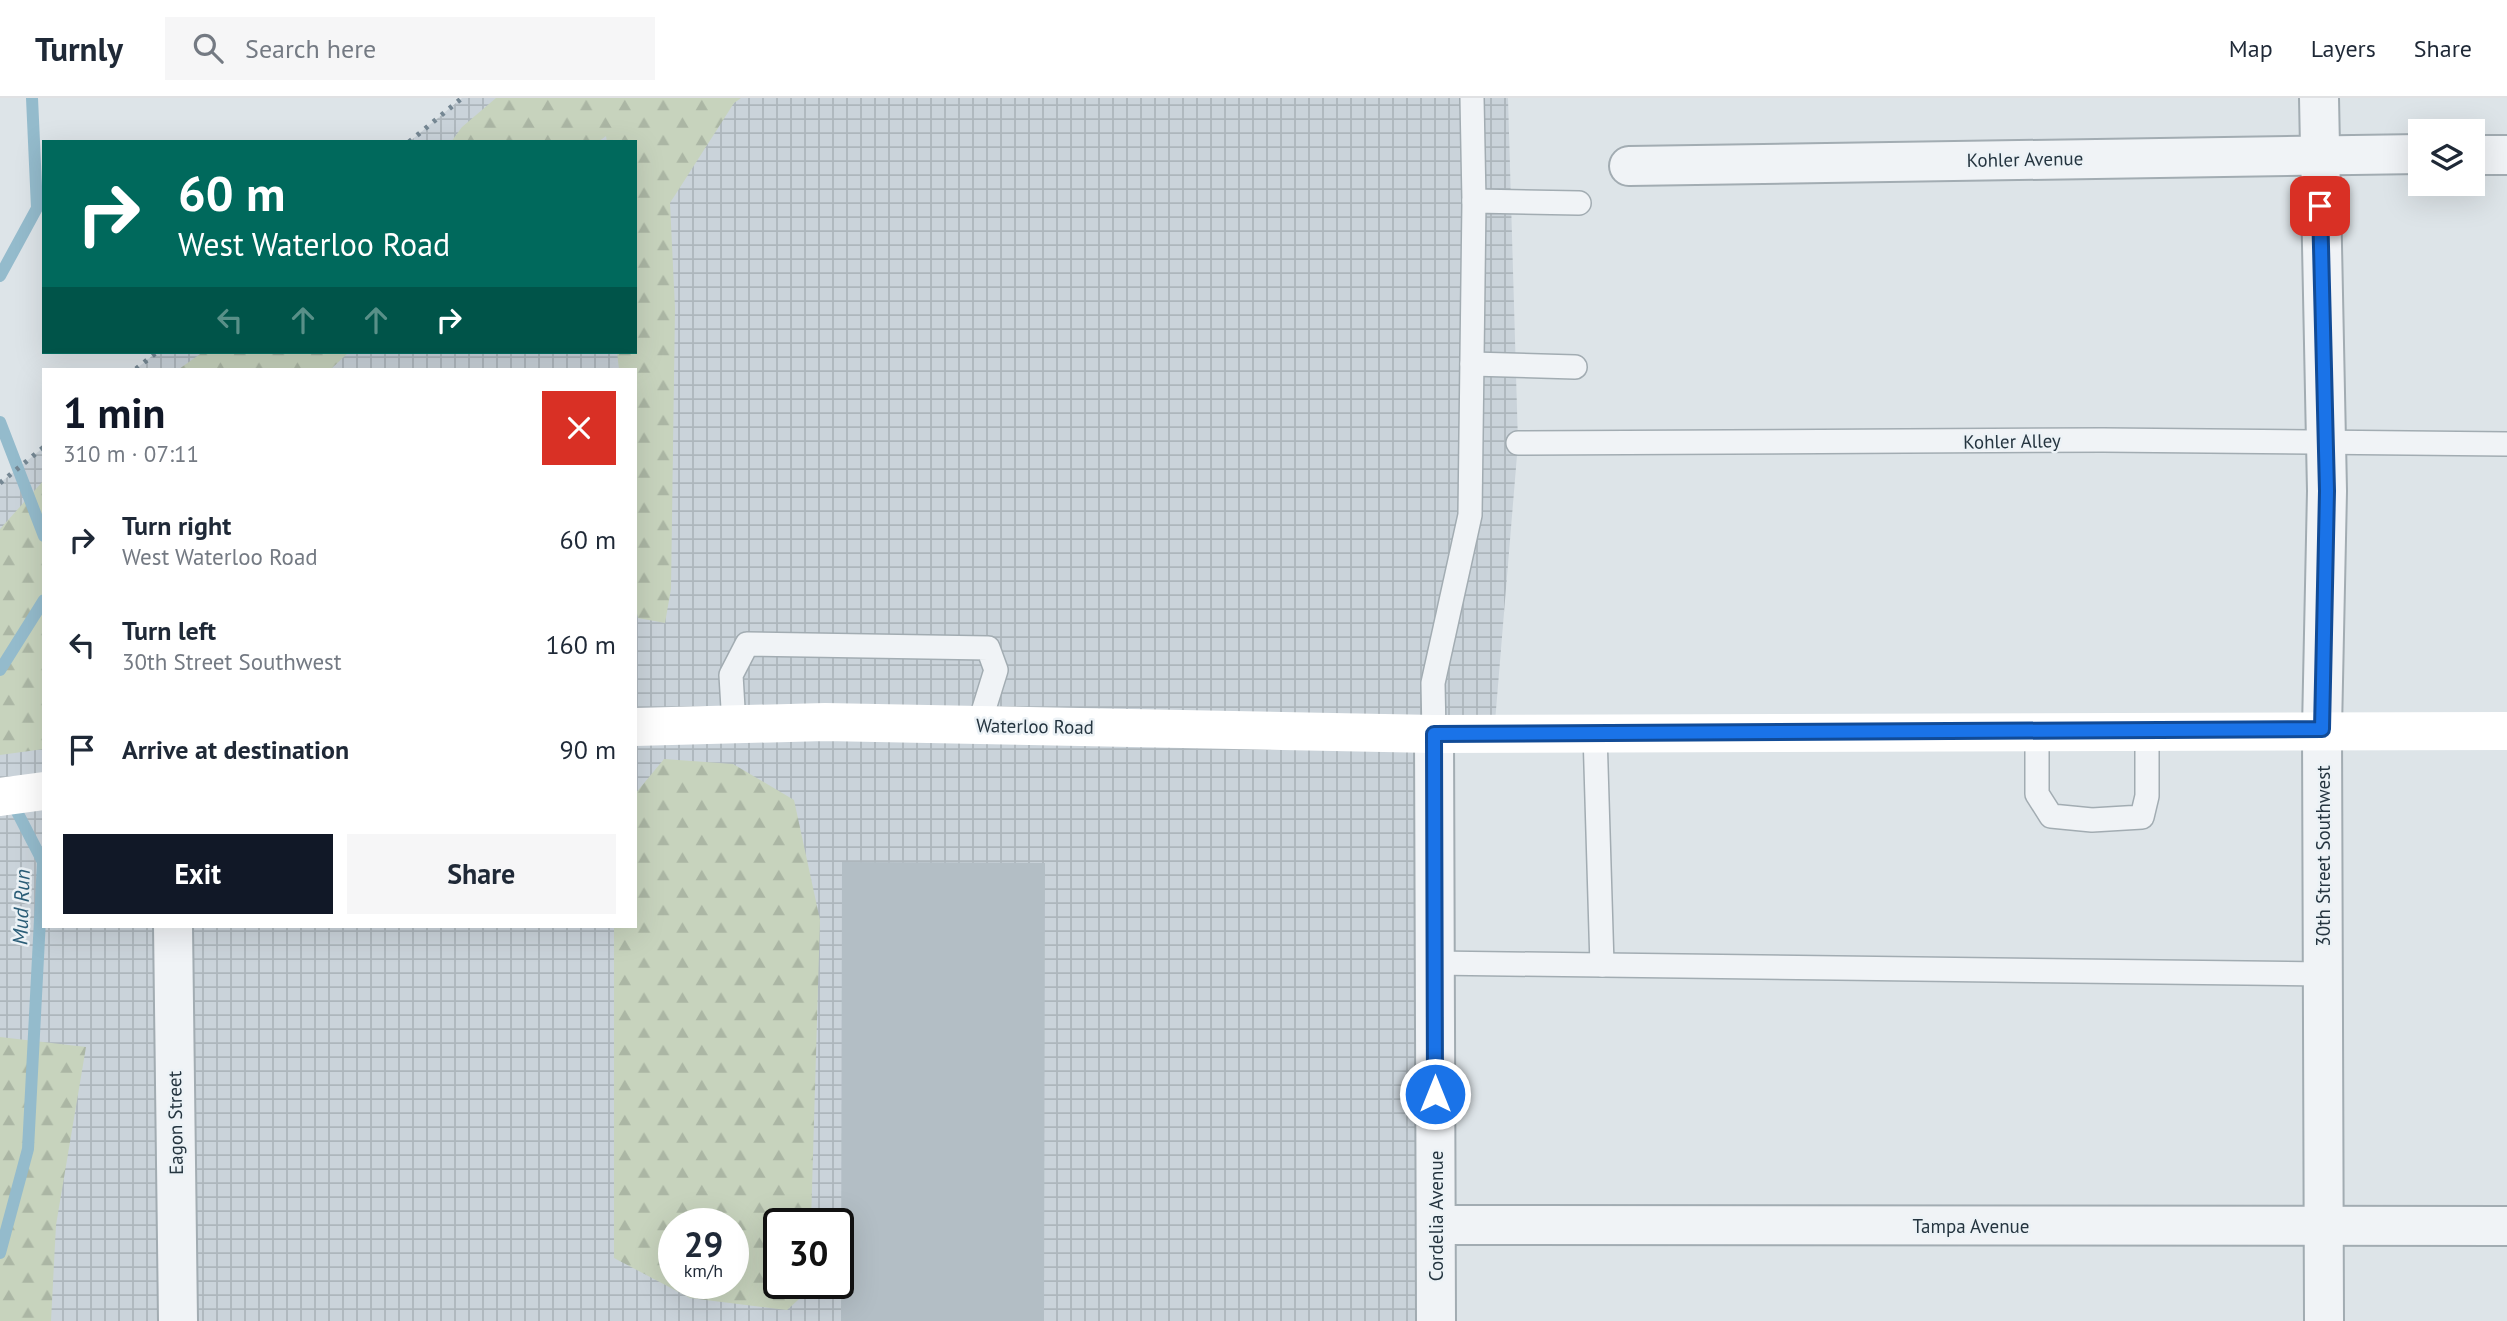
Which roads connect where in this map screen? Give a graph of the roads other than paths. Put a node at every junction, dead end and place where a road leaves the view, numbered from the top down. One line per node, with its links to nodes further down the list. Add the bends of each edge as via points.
1 (1472, 98): 8 (lane)
2 (2319, 98): 3 (street, 30th Street Southwest)
3 (2319, 153): 4 (street, Kohler Avenue); 7 (street, Kohler Avenue); 13 (street, 30th Street Southwest)
4 (2408, 154)
5 (2485, 155): 6 (street)
6 (2507, 155)
7 (1629, 166)
8 (1474, 201): 9 (lane); 10 (lane)
9 (1579, 203)
10 (1472, 364): 11 (lane); 23 (lane, via 1470,514 1433,683)
11 (1575, 367)
12 (1518, 443): 13 (lane, Kohler Alley)
13 (2326, 443): 14 (lane, Kohler Alley); 18 (street, 30th Street Southwest)
14 (2507, 444)
15 (734, 725): 16 (main road, Waterloo Road); 16 (lane, via 731,675 747,643 988,648 996,670); 17 (main road, Waterloo Road)
16 (979, 726): 23 (main road, Waterloo Road)
17 (637, 727)
18 (2322, 729): 20 (main road, Waterloo Road); 21 (main road, Waterloo Road); 29 (street, 30th Street Southwest)
19 (2036, 730): 20 (main road, Waterloo Road); 20 (lane, via 2037,794 2051,816 2092,821 2142,817 2147,796); 22 (main road, Waterloo Road)
20 (2147, 730)
21 (2507, 731)
22 (1595, 733): 23 (main road, Waterloo Road); 28 (lane)
23 (1434, 734): 27 (street, Cordelia Avenue)
24 (42, 791): 25 (main road)
25 (0, 797)
26 (173, 928): 33 (street, Eagon Street)
27 (1434, 964): 28 (lane); 30 (street, Cordelia Avenue)
28 (1602, 965): 29 (lane)
29 (2323, 974): 31 (street, 30th Street Southwest)
30 (1436, 1225): 31 (street, Tampa Avenue); 34 (street, Cordelia Avenue)
31 (2324, 1226): 32 (street, Tampa Avenue); 35 (street, 30th Street Southwest)
32 (2507, 1226)
33 (178, 1321)
34 (1436, 1321)
35 (2324, 1321)

